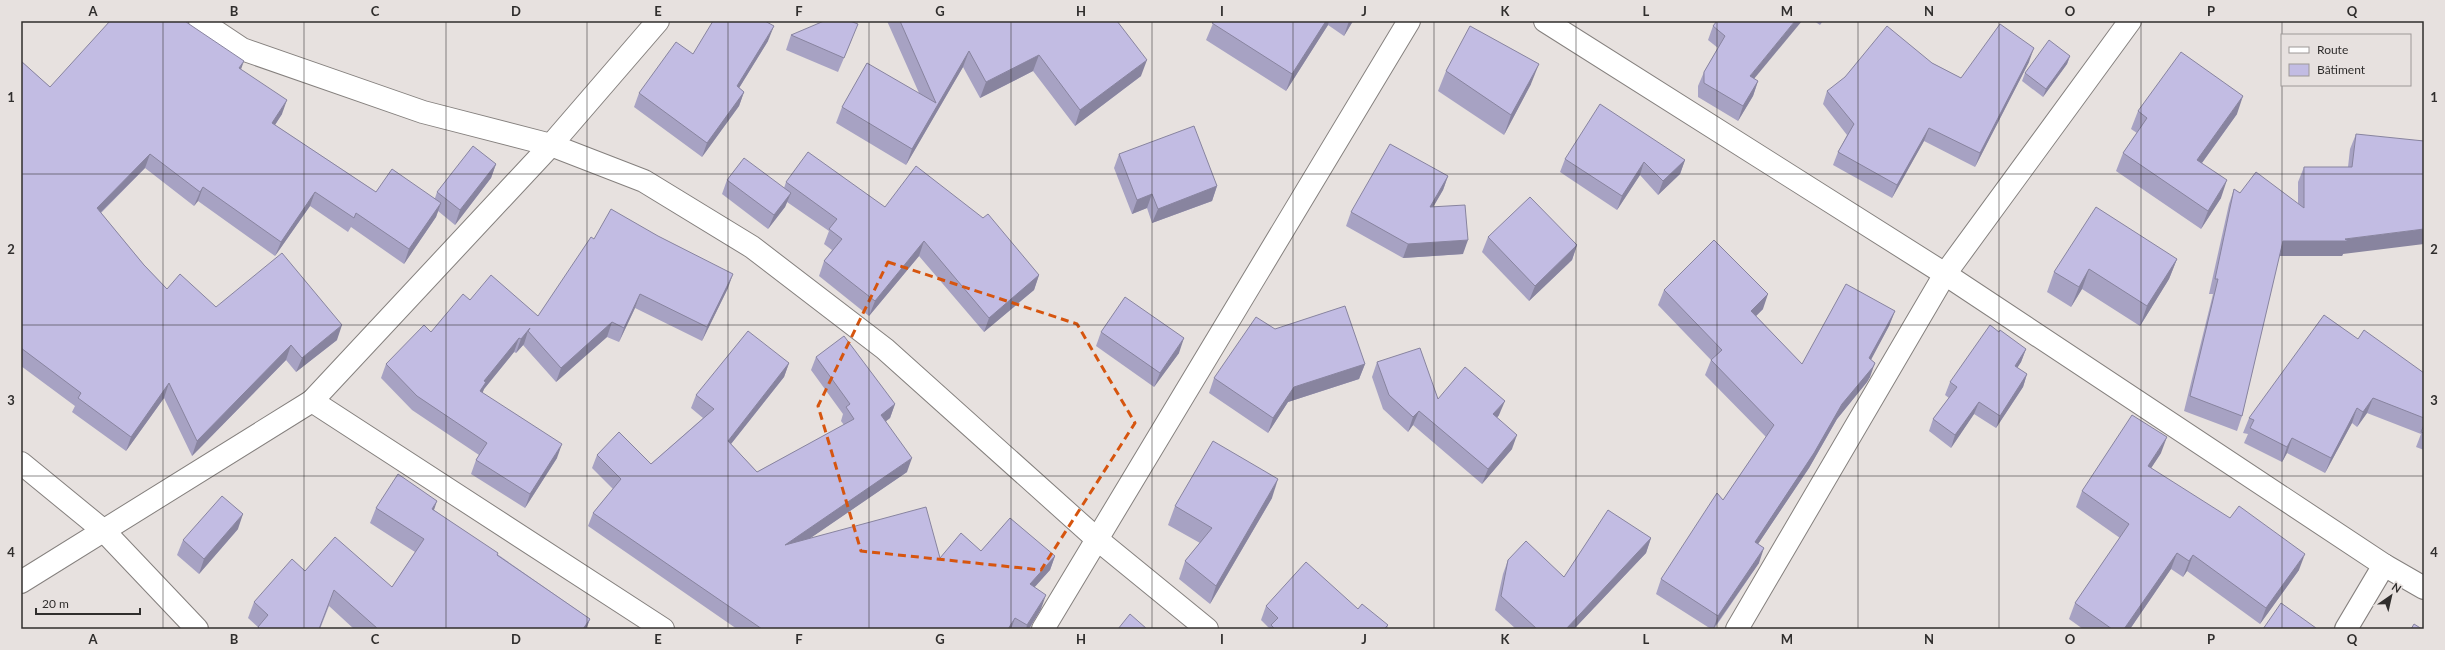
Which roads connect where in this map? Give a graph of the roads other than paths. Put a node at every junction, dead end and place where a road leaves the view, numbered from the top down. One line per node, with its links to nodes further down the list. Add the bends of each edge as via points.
1 (200, 21): 6 (street, via 242,49 423,112)
2 (658, 21): 6 (street)
3 (1409, 21): 11 (street)
4 (1545, 21): 7 (street)
5 (2130, 21): 7 (street)
6 (551, 145): 8 (street); 11 (street, via 644,181 752,247 885,349)
7 (1945, 274): 12 (street); 19 (street)
8 (312, 401): 10 (street); 16 (street)
9 (21, 463): 10 (street)
10 (104, 531): 13 (street); 15 (street)
11 (1098, 540): 17 (street); 18 (street)
12 (2384, 565): 14 (street); 20 (street)
13 (21, 582)
14 (2424, 588)
15 (197, 629)
16 (663, 629)
17 (1043, 629)
18 (1207, 629)
19 (1737, 629)
20 (2346, 629)

